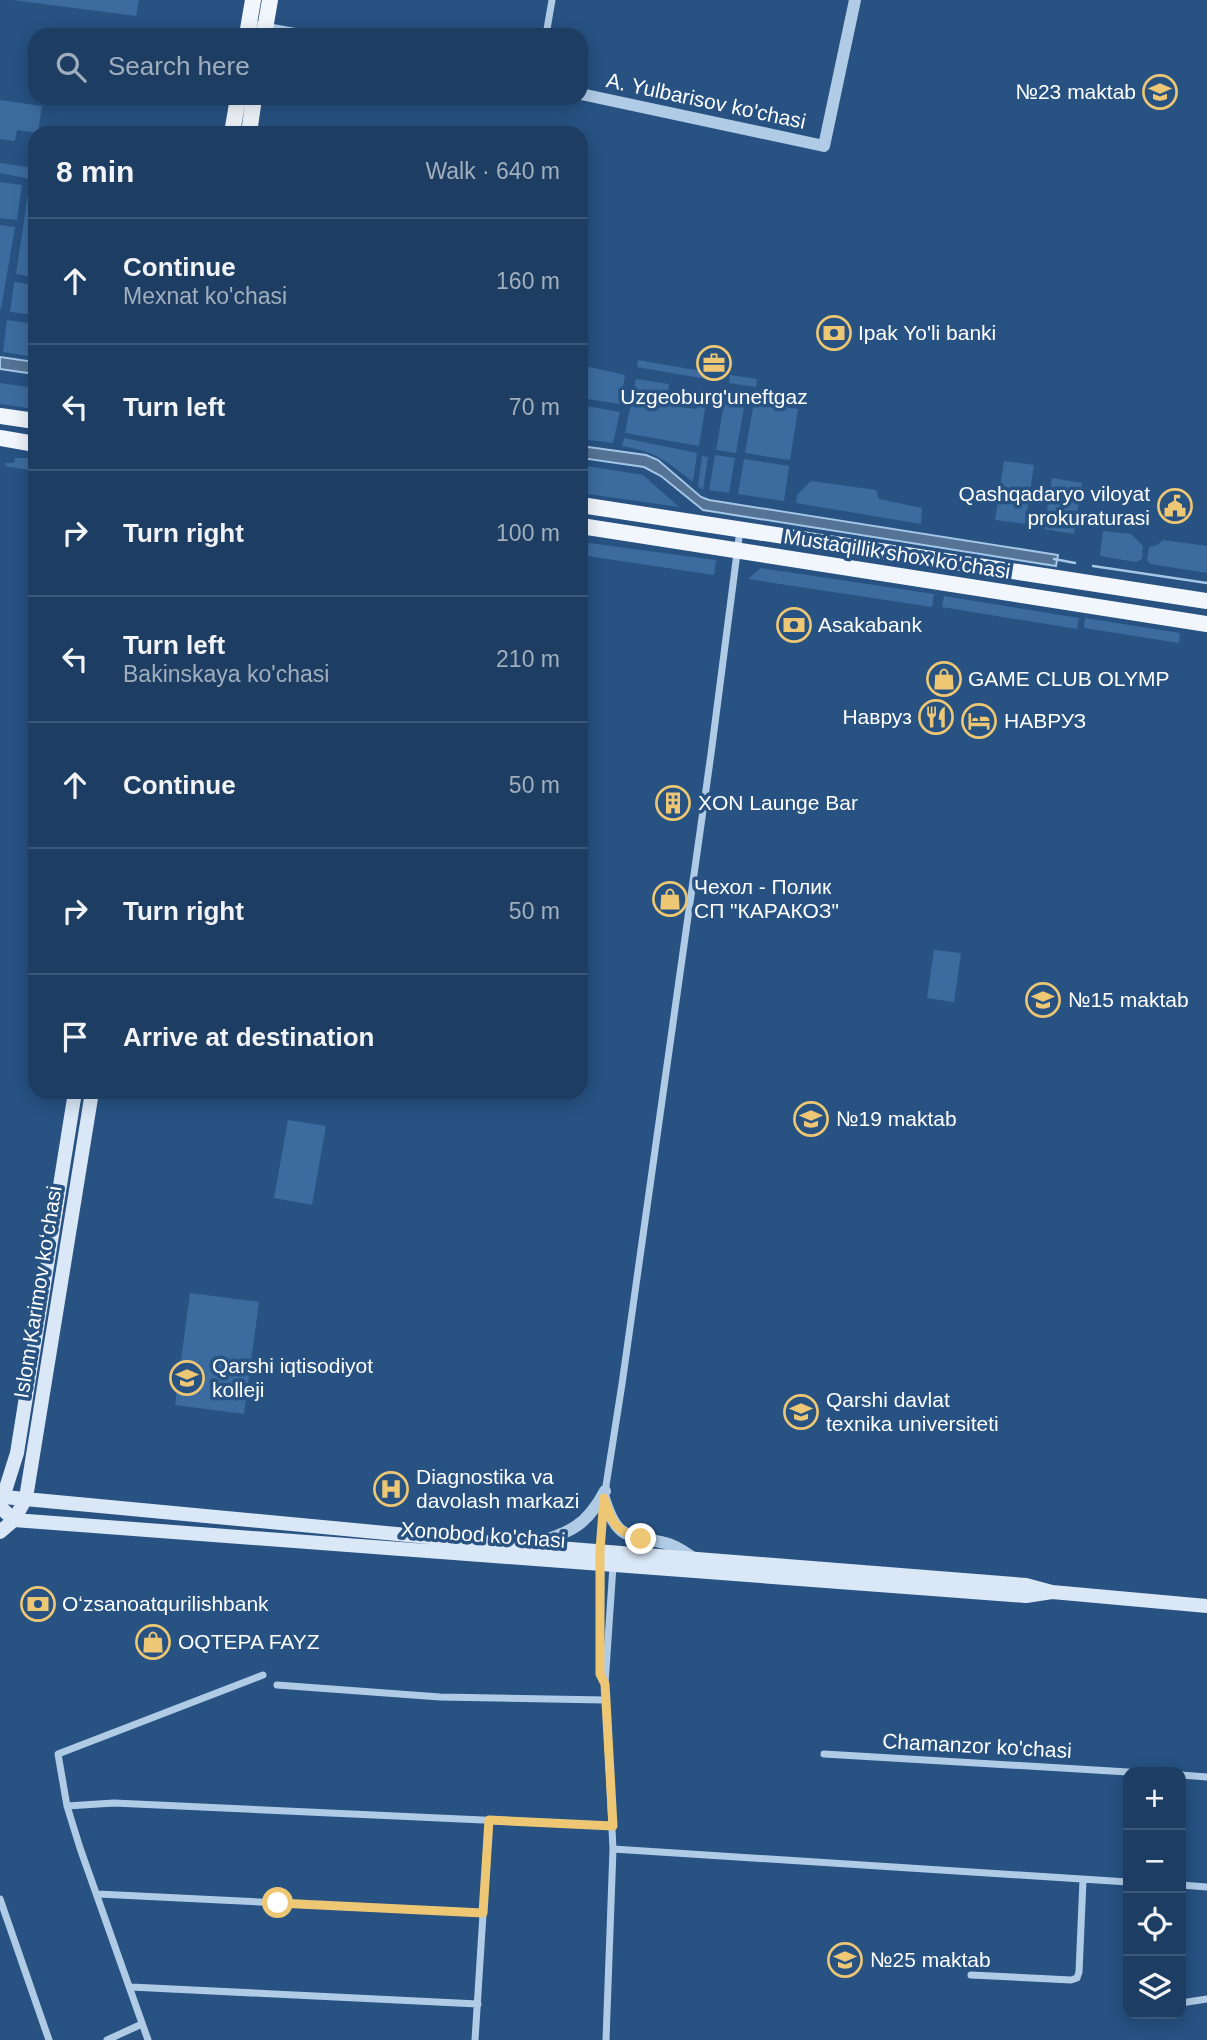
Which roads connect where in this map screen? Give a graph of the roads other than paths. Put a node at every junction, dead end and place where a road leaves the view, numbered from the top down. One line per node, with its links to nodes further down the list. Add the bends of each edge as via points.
1 (253, 0): 5 (main road)
2 (271, 0): 6 (main road)
3 (552, 0): 7 (street)
4 (855, 0): 8 (street, A. Yulbarisov ko'chasi, via 824,146)
5 (248, 28)
6 (266, 28)
7 (547, 28)
8 (588, 95)
9 (237, 105): 11 (main road)
10 (253, 105): 12 (main road)
11 (233, 126)
12 (250, 126)
13 (0, 416): 14 (main road)
14 (28, 420)
15 (0, 438): 16 (main road)
16 (28, 443)
17 (588, 506): 19 (main road, Mustaqillik shox ko'chasi)
18 (588, 527): 20 (main road, Mustaqillik shox ko'chasi)
19 (740, 530): 20 (street); 21 (main road, Mustaqillik shox ko'chasi)
20 (737, 549): 22 (main road, Mustaqillik shox ko'chasi); 25 (street)
21 (1207, 601)
22 (1207, 624)
23 (74, 1099): 27 (main road, Islom Karimov ko‘chasi, via 17,1453)
24 (91, 1099): 26 (main road, Islom Karimov ko‘chasi)
25 (605, 1494): 30 (street, via 581,1524); 31 (street); 32 (street, via 611,1519 622,1533 668,1543)
26 (26, 1498): 27 (main road, Xonobod ko'chasi); 28 (main road, Islom Karimov ko‘chasi); 30 (main road, Xonobod ko'chasi)
27 (2, 1502): 28 (main road)
28 (14, 1520): 29 (main road, Islom Karimov ko‘chasi); 31 (main road, Xonobod ko'chasi)
29 (0, 1532)
30 (530, 1545): 31 (main road, Xonobod ko'chasi)
31 (607, 1558): 32 (main road, Xonobod ko'chasi); 33 (main road, Xonobod ko'chasi, via 1026,1596); 36 (street); 36 (street, via 600,1674)
32 (695, 1559): 33 (main road, Xonobod ko'chasi, via 1026,1585)
33 (1052, 1592): 34 (main road, Xonobod ko'chasi)
34 (1207, 1606)
35 (263, 1675): 43 (street, via 58,1754)
36 (605, 1684): 38 (street)
37 (277, 1685): 38 (street, via 440,1697)
38 (605, 1700): 45 (street)
39 (824, 1755): 40 (street, Chamanzor ko'chasi)
40 (1123, 1772)
41 (1186, 1776): 42 (street)
42 (1207, 1777)
43 (67, 1806): 44 (street, via 114,1803); 51 (street)
44 (489, 1820): 45 (street); 53 (street)
45 (613, 1826): 46 (street)
46 (613, 1849): 47 (street); 64 (street)
47 (1083, 1880): 48 (street); 54 (street, via 1077,1978)
48 (1123, 1882)
49 (1186, 1885): 50 (street)
50 (1207, 1887)
51 (98, 1894): 53 (street); 55 (street)
52 (0, 1899): 60 (street)
53 (483, 1913): 58 (street)
54 (971, 1975)
55 (131, 1987): 58 (street); 59 (street)
56 (1207, 1999): 57 (street)
57 (1186, 2002)
58 (478, 2004): 63 (street)
59 (142, 2024): 61 (street); 62 (street)
60 (50, 2040)
61 (107, 2040)
62 (148, 2040)
63 (475, 2040)
64 (606, 2040)

